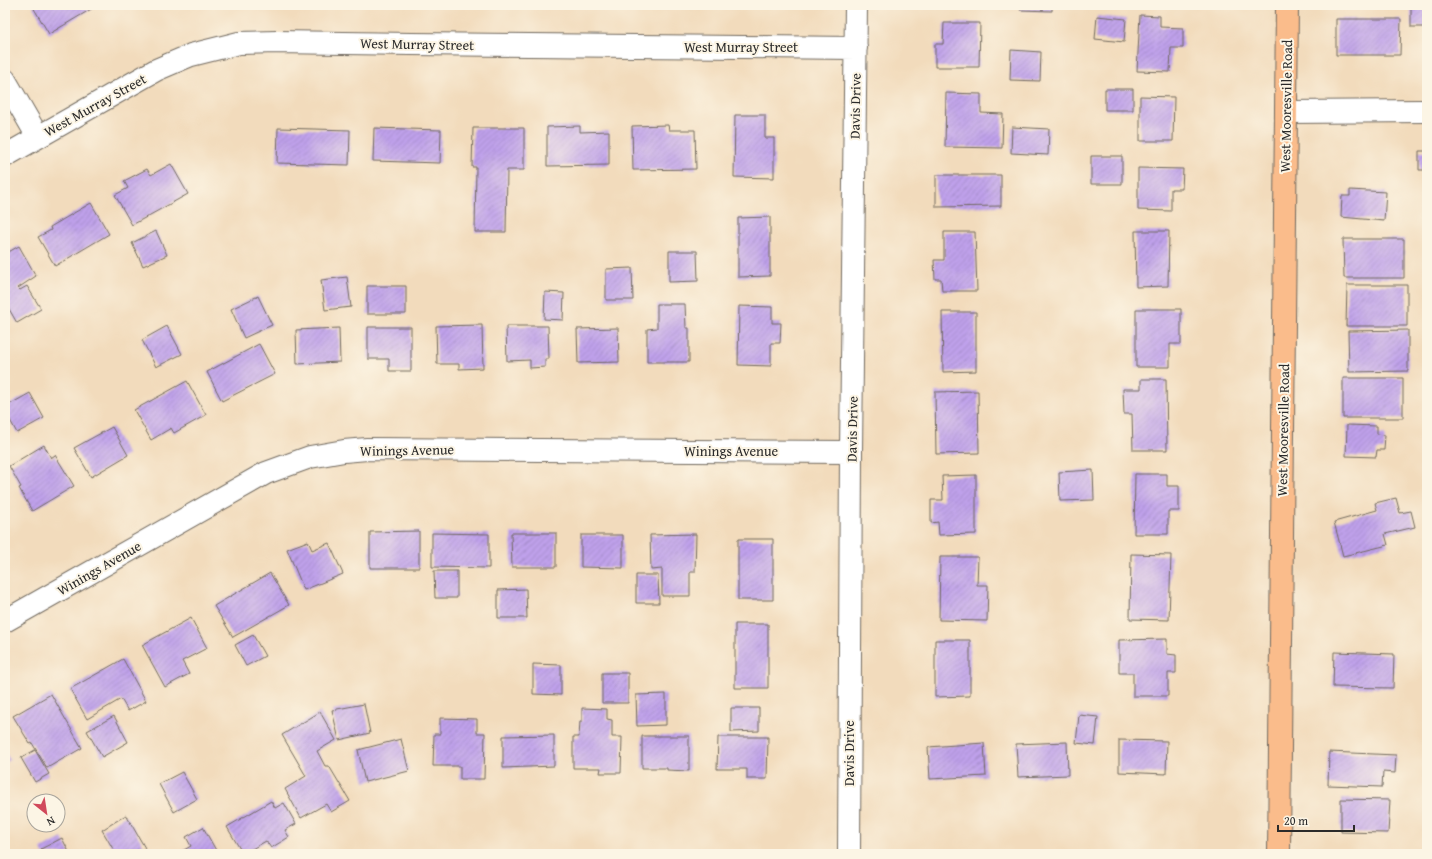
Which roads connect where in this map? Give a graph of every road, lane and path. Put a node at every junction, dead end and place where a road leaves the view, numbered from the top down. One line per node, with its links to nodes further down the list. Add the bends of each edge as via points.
1 (856, 5): 3 (street, Davis Drive)
2 (1287, 5): 6 (main road, West Mooresville Road)
3 (856, 48): 7 (street, West Murray Street, via 239,43 191,55 156,70); 9 (street, Davis Drive)
4 (5, 80): 7 (street)
5 (1427, 111): 6 (street)
6 (1286, 112): 12 (main road, West Mooresville Road)
7 (38, 137): 8 (street, West Murray Street)
8 (5, 156)
9 (851, 452): 10 (street, Winings Avenue, via 368,449 310,457 266,473); 11 (street, Davis Drive)
10 (5, 621)
11 (849, 854)
12 (1279, 854)

